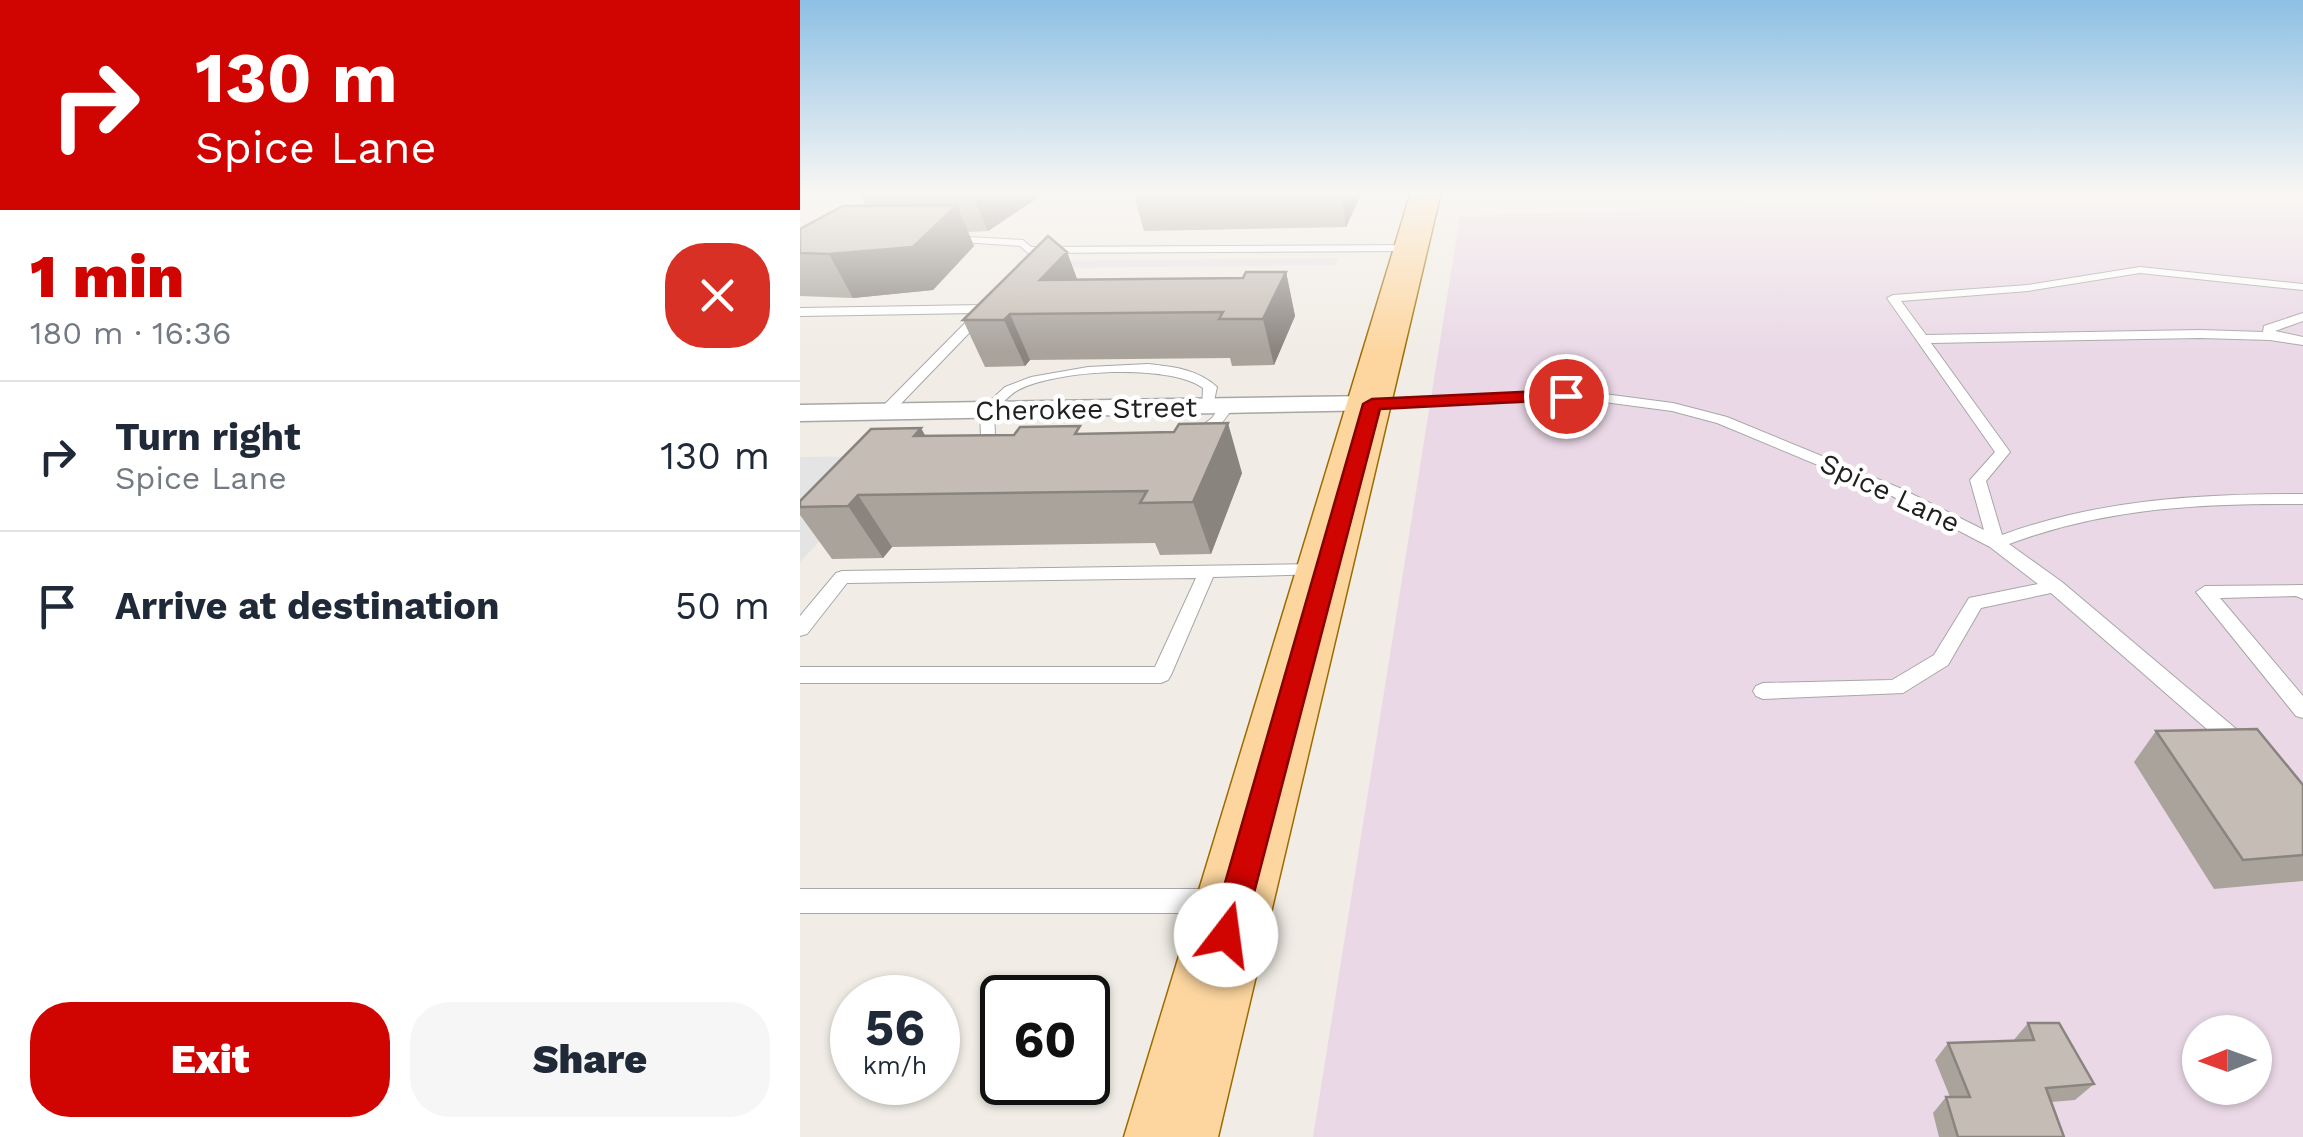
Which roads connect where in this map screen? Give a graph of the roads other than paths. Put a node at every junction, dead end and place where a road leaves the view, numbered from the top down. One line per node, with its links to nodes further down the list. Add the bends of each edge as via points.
1 (1025, 245): 4 (lane)
2 (1092, 245): 4 (lane)
3 (1413, 245): 14 (main road)
4 (1028, 250): 5 (lane)
5 (1026, 270)
6 (2303, 287): 12 (lane, via 2140,270 2028,288 1892,298)
7 (1000, 295): 8 (lane)
8 (985, 310): 9 (lane); 17 (lane)
9 (800, 312)
10 (2303, 317): 11 (lane, via 2268,329)
11 (2270, 336): 12 (lane); 13 (lane)
12 (1922, 339): 22 (lane, via 2004,452 1978,480)
13 (2303, 342)
14 (1372, 404): 15 (street, Cherokee Street); 22 (lane, Spice Lane, via 1543,395 1673,406 1845,470); 23 (main road)
15 (1217, 406): 16 (street, Cherokee Street); 19 (lane, via 1217,421)
16 (987, 410): 17 (street, Cherokee Street); 20 (lane, via 988,437)
17 (884, 412): 18 (street, Cherokee Street)
18 (800, 413)
19 (1184, 443)
20 (1018, 454)
21 (2303, 498): 22 (lane, via 2198,498 2116,507)
22 (1996, 542): 25 (lane, Spice Lane)
23 (1326, 570): 24 (lane); 33 (main road)
24 (1207, 572): 27 (lane, via 842,578); 28 (lane, via 1161,675)
25 (2056, 586): 29 (lane, via 1976,604 1941,660 1896,688); 31 (lane, Spice Lane)
26 (2303, 593): 30 (lane, via 2205,592)
27 (800, 629)
28 (800, 675)
29 (1763, 691)
30 (2303, 710)
31 (2250, 756)
32 (800, 901): 33 (lane)
33 (1236, 901): 34 (main road)
34 (1171, 1137)

